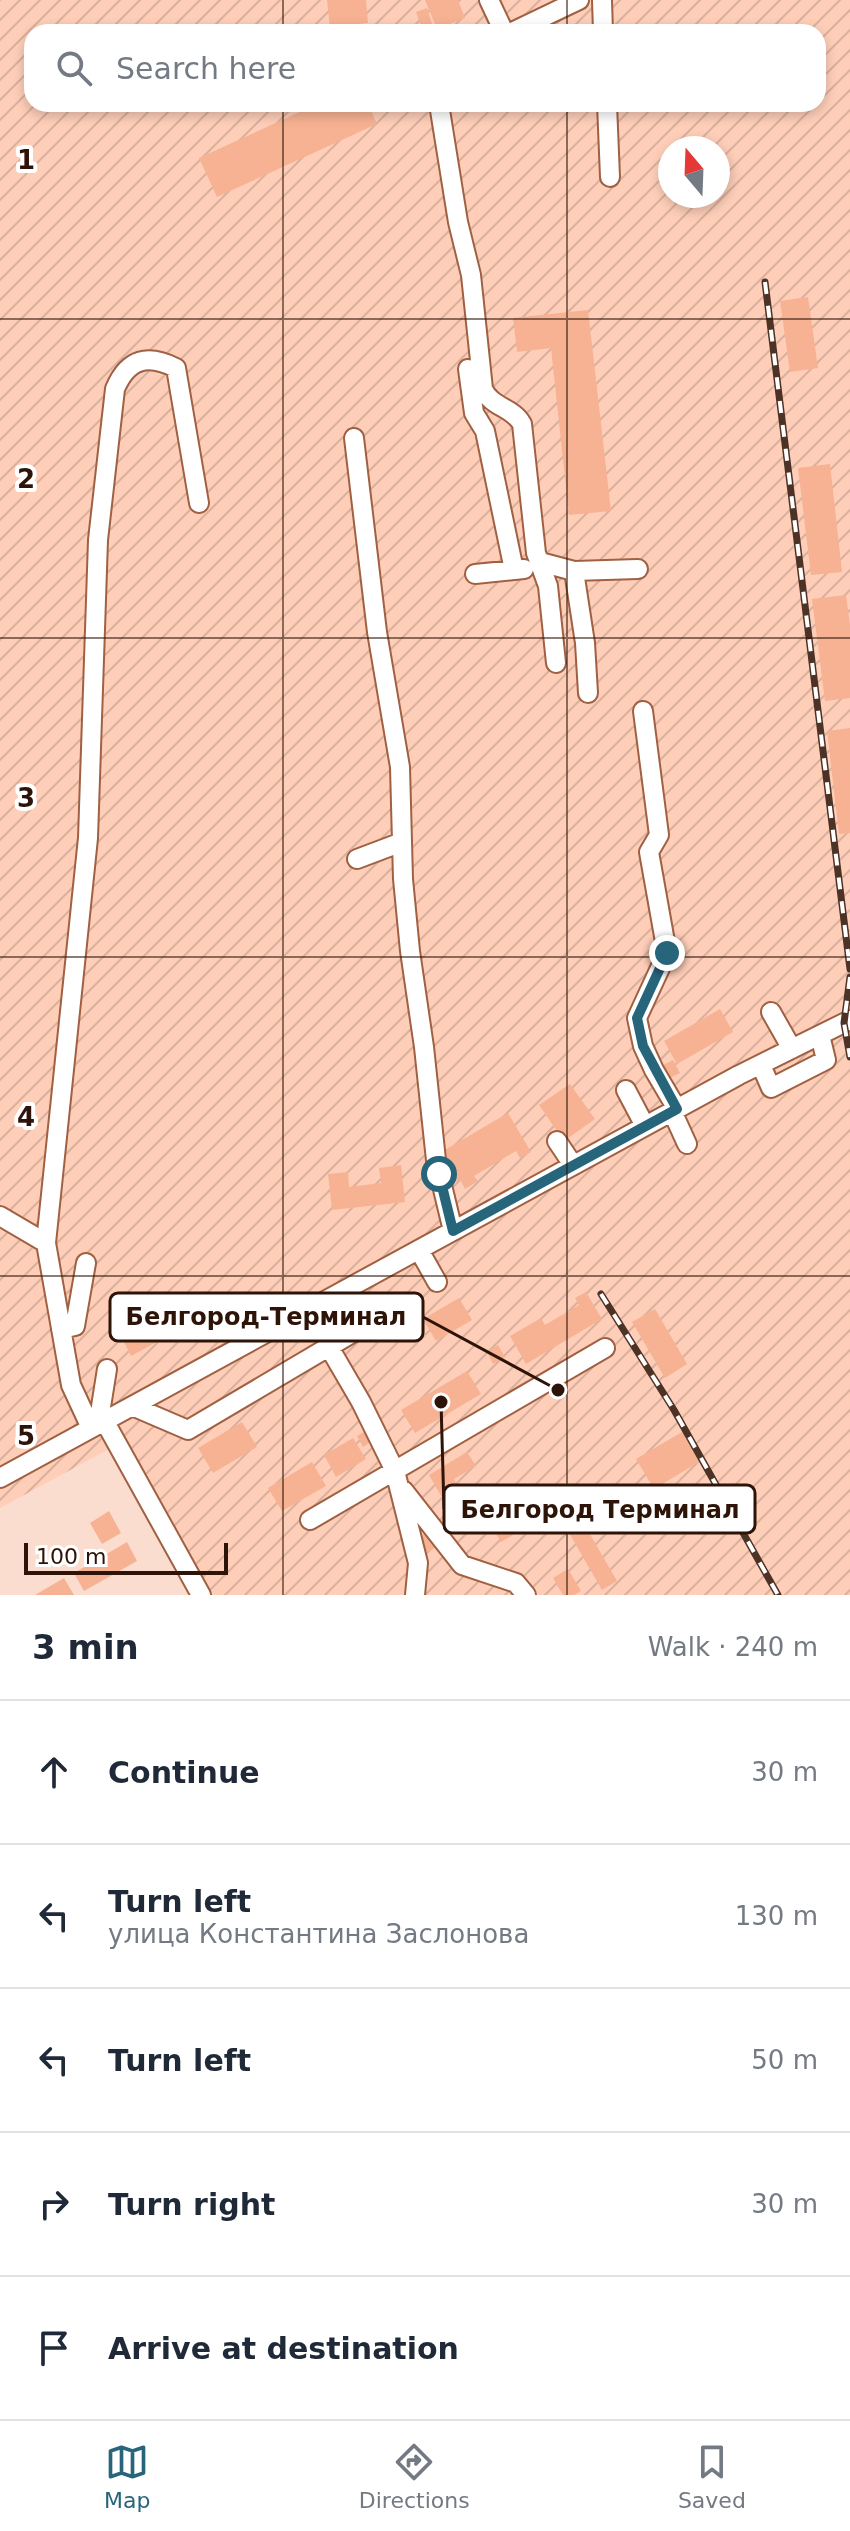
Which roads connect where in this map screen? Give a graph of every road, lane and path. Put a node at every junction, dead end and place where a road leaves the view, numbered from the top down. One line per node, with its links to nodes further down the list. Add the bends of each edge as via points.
1 (489, 0): 4 (street)
2 (579, 0): 5 (street)
3 (602, 0): 6 (street)
4 (500, 24)
5 (529, 24)
6 (603, 24)
7 (440, 112): 10 (street)
8 (607, 112): 9 (street)
9 (610, 177)
10 (462, 240): 13 (street, via 457,250 474,413 485,431); 13 (street, via 471,275 483,389 522,424 535,548)
11 (354, 438): 20 (street, via 377,632 400,767)
12 (199, 503): 35 (street, via 176,368 158,359 142,361 122,372 115,389 98,540 88,838)
13 (529, 567): 15 (street); 16 (street); 17 (street, via 548,586)
14 (638, 569): 15 (street)
15 (574, 571): 18 (street)
16 (475, 574)
17 (556, 663)
18 (588, 693)
19 (643, 711): 28 (street, via 659,835 649,852 667,953 637,1018 643,1046)
20 (402, 842): 21 (street); 34 (street, via 434,1143)
21 (357, 859)
22 (771, 1012): 25 (street)
23 (850, 1020): 24 (street)
24 (820, 1035): 25 (street); 26 (street, via 826,1060 771,1088)
25 (792, 1049): 26 (street)
26 (761, 1065): 28 (street)
27 (626, 1090): 29 (street)
28 (674, 1110): 29 (street); 31 (street)
29 (645, 1126): 32 (street)
30 (557, 1141): 32 (street)
31 (687, 1144)
32 (573, 1165): 34 (street)
33 (0, 1216): 35 (street)
34 (453, 1231): 36 (street)
35 (46, 1243): 40 (street)
36 (419, 1250): 38 (street); 39 (street)
37 (86, 1263): 40 (street, via 75,1326)
38 (437, 1282)
39 (342, 1292): 41 (street, via 354,1332); 44 (street)
40 (61, 1329): 45 (street, via 71,1385)
41 (329, 1347): 44 (street, via 188,1430); 47 (street)
42 (605, 1348): 47 (street)
43 (107, 1369): 45 (street)
44 (132, 1406): 45 (street)
45 (98, 1425): 46 (street); 49 (street)
46 (0, 1478)
47 (397, 1479): 48 (street); 50 (street, via 418,1563); 51 (street, via 462,1565 516,1583)
48 (310, 1520)
49 (201, 1595)
50 (415, 1595)
51 (526, 1595)

